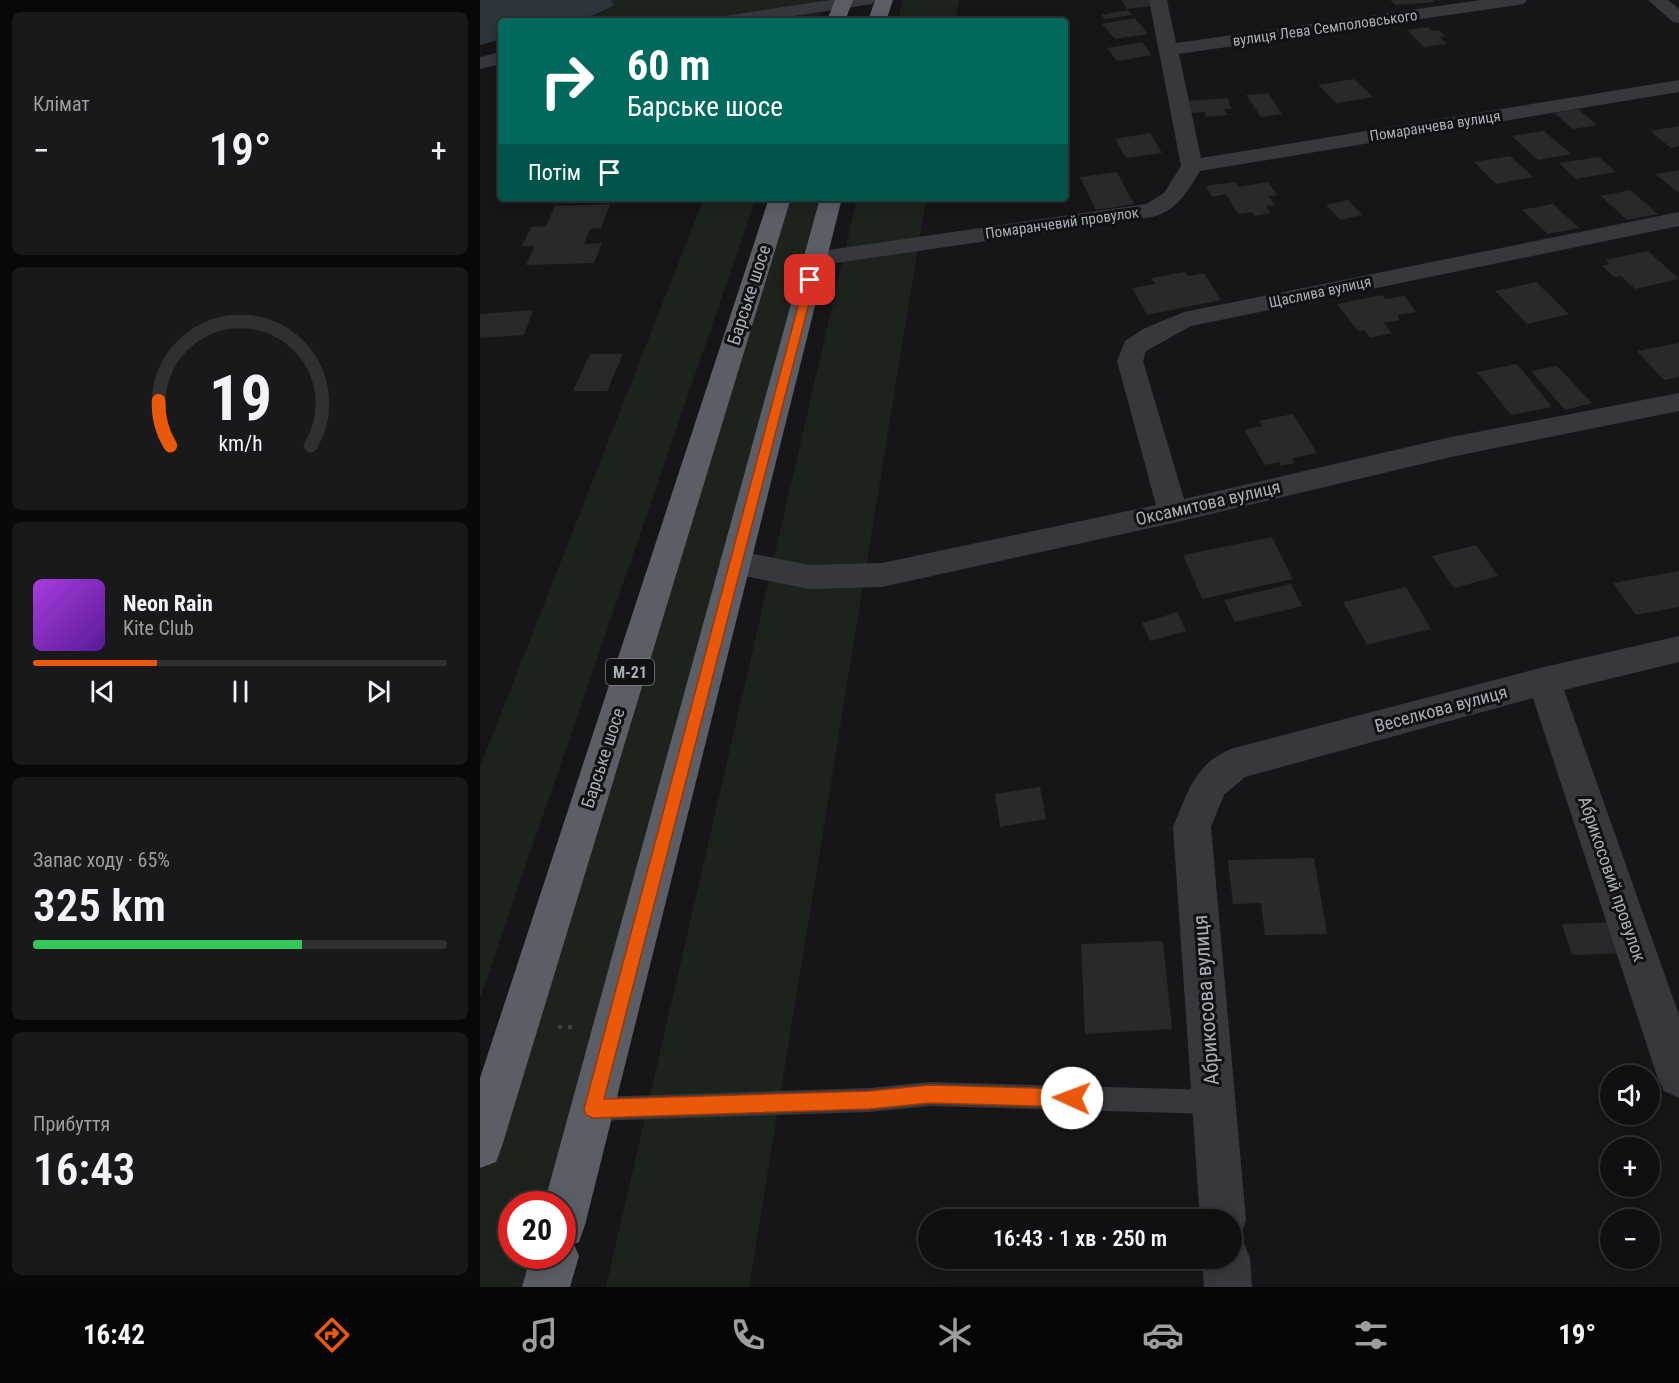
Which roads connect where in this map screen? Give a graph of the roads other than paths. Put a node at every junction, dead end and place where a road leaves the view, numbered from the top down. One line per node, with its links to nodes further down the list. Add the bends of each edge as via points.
1 (866, 0): 6 (street)
2 (884, 0): 9 (highway)
3 (1158, 0): 11 (street)
4 (1518, 0): 11 (street, вулиця Лева Семполовського)
5 (1657, 0): 10 (street)
6 (843, 2): 7 (street); 8 (highway)
7 (743, 18)
8 (837, 18)
9 (878, 18)
10 (1679, 18)
11 (1168, 50): 15 (street)
12 (498, 59): 13 (street)
13 (480, 63)
14 (1679, 86): 15 (street, Помаранчева вулиця)
15 (1192, 166): 19 (street, Помаранчевий провулок, via 1172,198 1152,210)
16 (779, 201): 29 (highway, Барське шосе / М-21)
17 (830, 201): 19 (highway)
18 (1679, 219): 21 (street, Щаслива вулиця, via 1184,320 1152,335 1134,347 1130,361)
19 (815, 259): 22 (highway)
20 (1679, 402): 21 (street, Оксамитова вулиця, via 1451,447)
21 (1173, 512): 22 (street, Оксамитова вулиця, via 882,575 809,577)
22 (735, 562): 28 (highway)
23 (1679, 650): 24 (street, Веселкова вулиця)
24 (1544, 681): 25 (street, Веселкова вулиця, via 1234,764); 26 (street, Абрикосовий провулок)
25 (1210, 784): 27 (street, Абрикосова вулиця, via 1192,827)
26 (1679, 1076)
27 (1214, 1102): 28 (lane, via 930,1094 869,1100); 31 (street, Абрикосова вулиця)
28 (593, 1109): 30 (highway)
29 (480, 1146)
30 (571, 1191)
31 (1222, 1209)
32 (551, 1269): 34 (highway)
33 (1227, 1269): 35 (street)
34 (546, 1287)
35 (1228, 1287)

